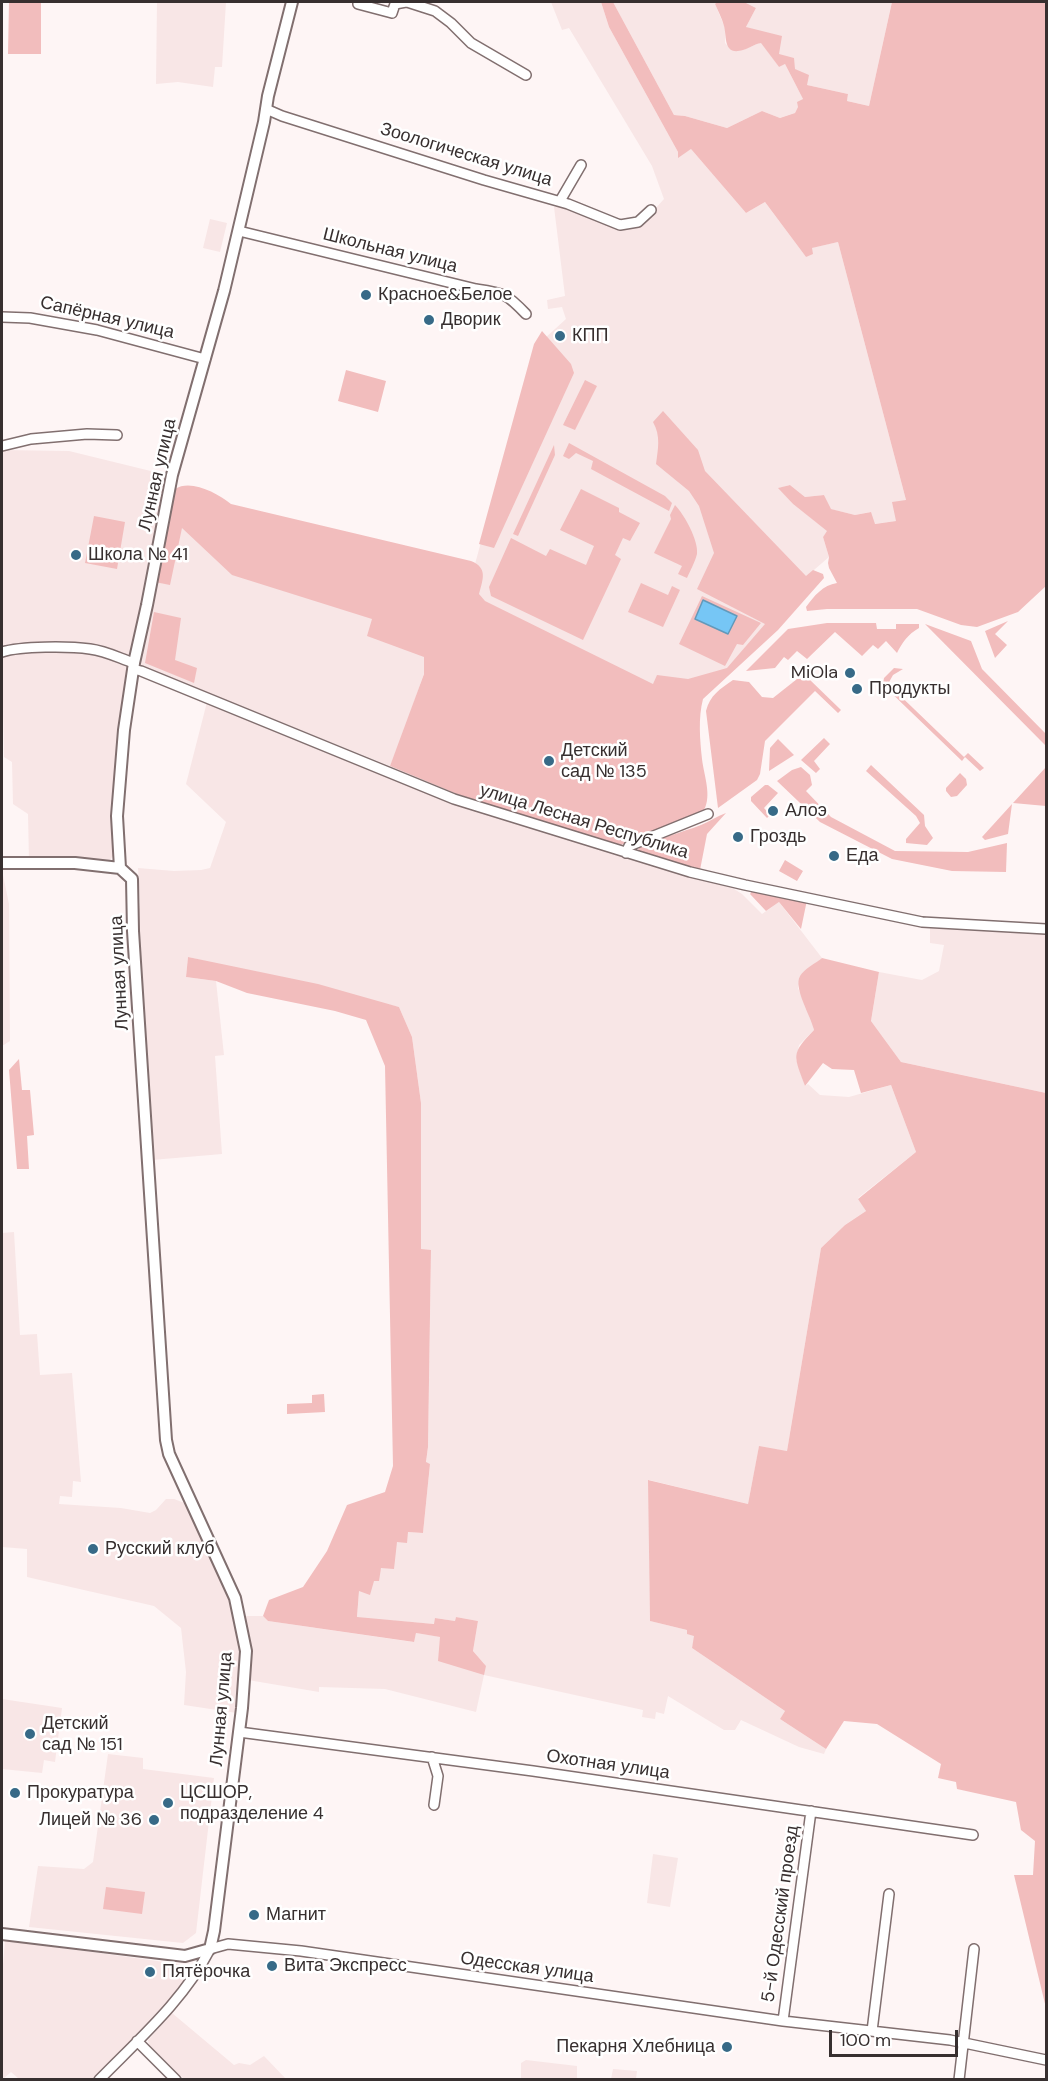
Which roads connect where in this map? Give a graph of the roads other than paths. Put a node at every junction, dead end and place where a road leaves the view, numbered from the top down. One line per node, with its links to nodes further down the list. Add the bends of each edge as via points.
1 (292, 2): 5 (street, Лунная улица)
2 (406, 2): 3 (street, via 395,4 392,13); 4 (street, via 435,11 471,43)
3 (358, 4)
4 (526, 75)
5 (266, 109): 7 (street, Зоологическая улица); 9 (street, Лунная улица)
6 (581, 165): 7 (street)
7 (560, 201): 8 (street, Зоологическая улица, via 620,225 638,222)
8 (651, 210)
9 (239, 231): 10 (street, Школьная улица, via 476,290 499,292); 12 (street, Лунная улица)
10 (525, 314)
11 (2, 317): 12 (street, Сапёрная улица, via 97,330)
12 (204, 359): 16 (street, Лунная улица, via 172,475)
13 (117, 435): 14 (street, via 87,434)
14 (2, 446)
15 (2, 652): 16 (street, улица Лесная Республика, via 89,649 115,655)
16 (133, 666): 18 (street, улица Лесная Республика, via 454,799); 20 (street, Лунная улица, via 117,816)
17 (708, 814): 18 (street, via 629,846)
18 (626, 853): 21 (street, улица Лесная Республика, via 745,885 921,922)
19 (2, 863): 20 (street, via 75,863)
20 (120, 868): 22 (street, Лунная улица, via 132,879 166,1440 236,1598 246,1652)
21 (1047, 929)
22 (238, 1732): 23 (street, Охотная улица); 29 (street, Лунная улица)
23 (432, 1757): 24 (street, via 438,1776); 25 (street, Охотная улица)
24 (434, 1805)
25 (811, 1811): 26 (street, Охотная улица); 31 (street, 5-й Одесский проезд)
26 (973, 1835)
27 (889, 1894): 32 (street)
28 (2, 1934): 29 (street, Одесская улица, via 185,1956)
29 (210, 1949): 31 (street, Одесская улица, via 228,1944 301,1952); 33 (street, via 191,1981)
30 (974, 1949): 34 (street)
31 (783, 2021): 32 (street, Одесская улица)
32 (872, 2031): 34 (street, Одесская улица)
33 (137, 2041): 36 (street); 37 (street)
34 (962, 2043): 35 (street, Одесская улица); 38 (street)
35 (1047, 2060)
36 (99, 2079)
37 (176, 2079)
38 (959, 2079)

